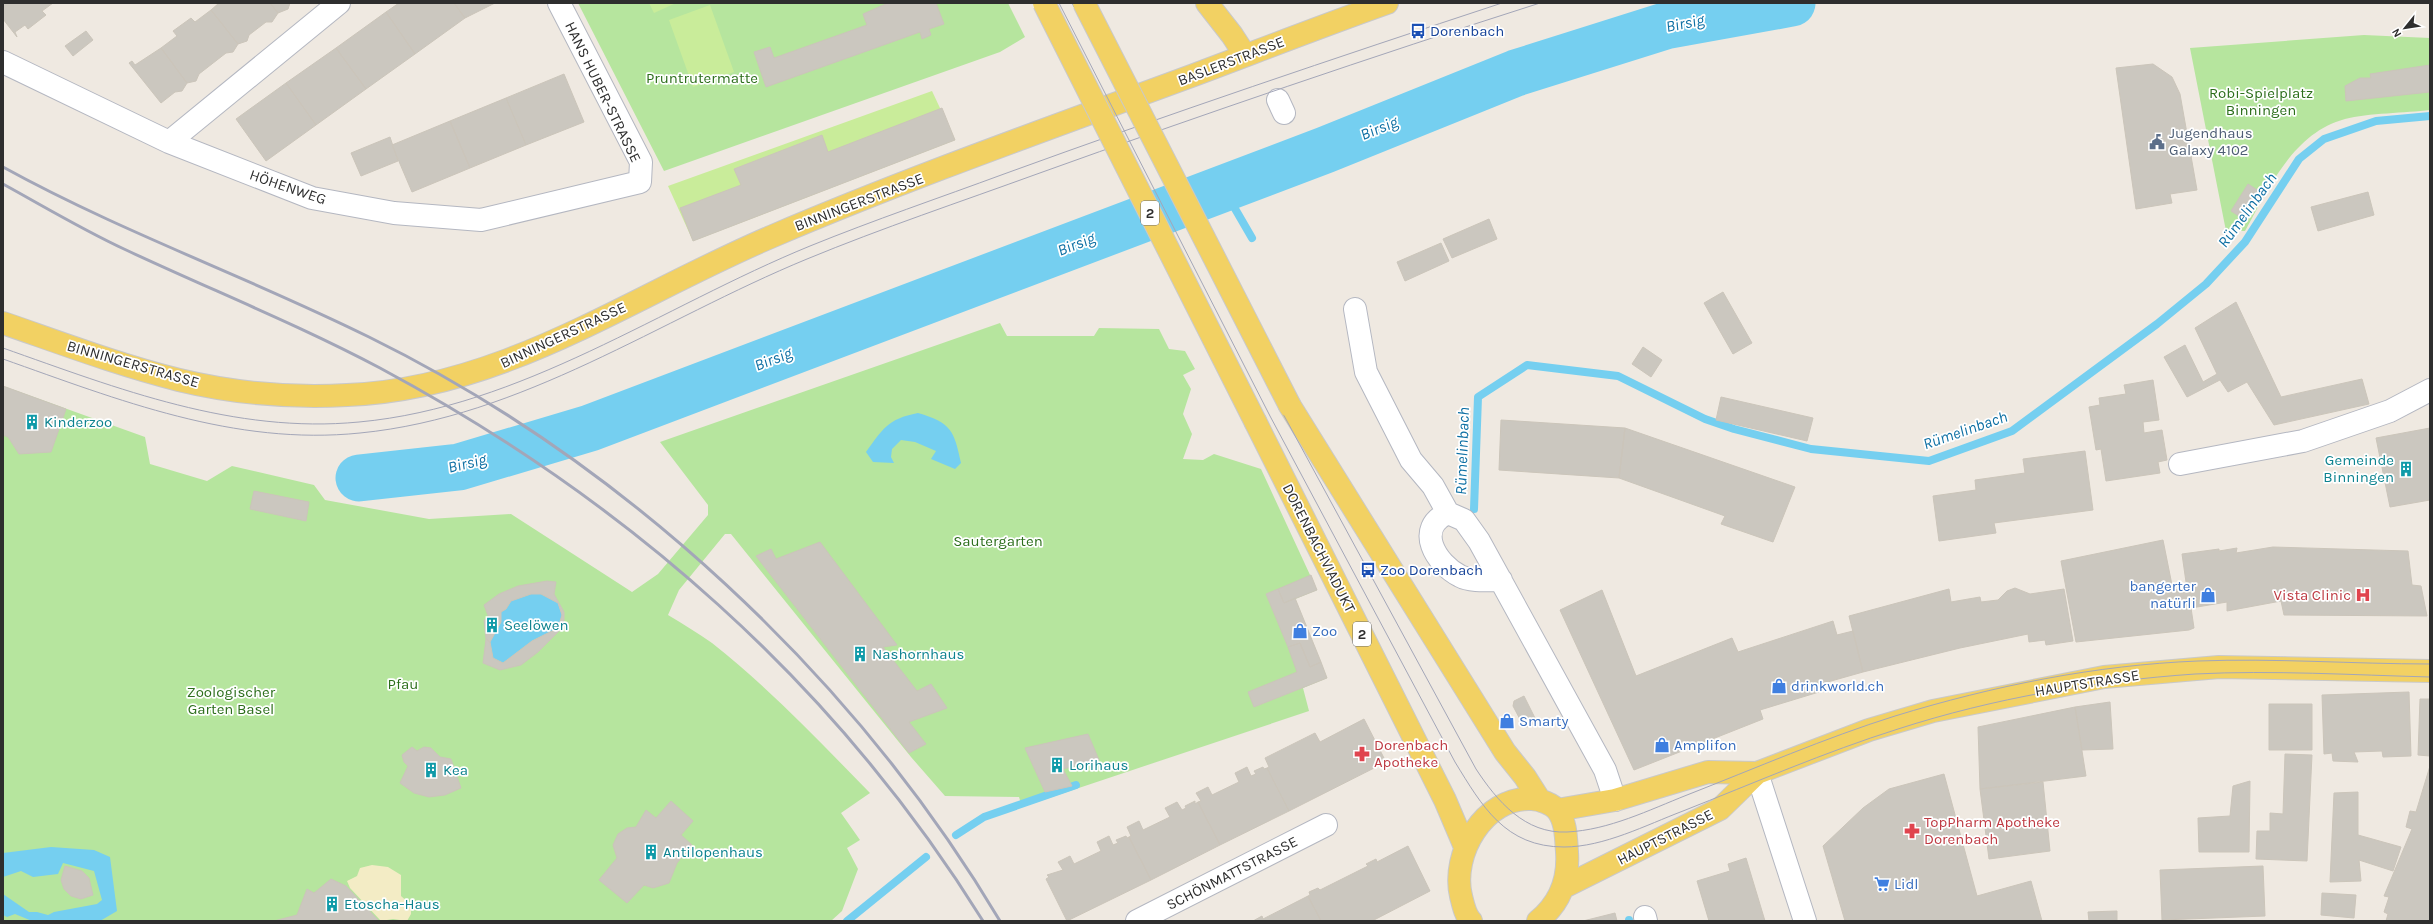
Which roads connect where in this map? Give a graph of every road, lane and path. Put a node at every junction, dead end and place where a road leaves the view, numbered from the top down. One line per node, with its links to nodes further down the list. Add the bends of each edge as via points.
1 (339, 3): 10 (street)
2 (559, 3): 11 (street, HANS HUBER-STRASSE, via 641,162)
3 (1044, 3): 24 (main road, DORENBACHVIADUKT / 2, bridge, via 1445,800)
4 (1084, 3): 20 (main road, bridge, via 1290,406 1504,752)
5 (1207, 3): 7 (main road)
6 (1387, 3): 7 (main road, BASLERSTRASSE)
7 (1244, 55): 9 (main road, BASLERSTRASSE)
8 (3, 62): 10 (street, HÖHENWEG)
9 (1076, 118): 13 (main road, BINNINGERSTRASSE, via 774,235 704,266 528,354 436,382 350,395 284,395 242,391 180,380)
10 (169, 142): 11 (street, HÖHENWEG, via 312,198 394,213 481,220)
11 (640, 182)
12 (1355, 309): 16 (street, via 1366,372 1411,460 1433,486)
13 (3, 323)
14 (2430, 390): 15 (street, via 2390,412 2303,441)
15 (2180, 464)
16 (1448, 513): 17 (street, via 1464,520); 17 (street, via 1433,524 1429,538 1436,554 1461,577)
17 (1501, 580): 21 (street, via 1605,770)
18 (2430, 671): 19 (main road, HAUPTSTRASSE, via 2219,667 2104,677 1933,711 1869,730)
19 (1757, 774): 21 (main road, HAUPTSTRASSE, via 1708,772); 25 (main road, HAUPTSTRASSE, via 1720,809); 29 (street)
20 (1539, 799): 22 (main road); 24 (main road, via 1524,799 1503,805 1489,814)
21 (1615, 800): 22 (main road, HAUPTSTRASSE)
22 (1557, 810): 25 (main road, via 1564,824 1567,847 1568,862)
23 (1326, 826): 27 (street, SCHÖNMATTSTRASSE)
24 (1465, 848): 26 (main road, via 1459,872 1459,887)
25 (1564, 887): 28 (main road, via 1550,911)
26 (1468, 920)
27 (1137, 921)
28 (1538, 921)
29 (1805, 921)

